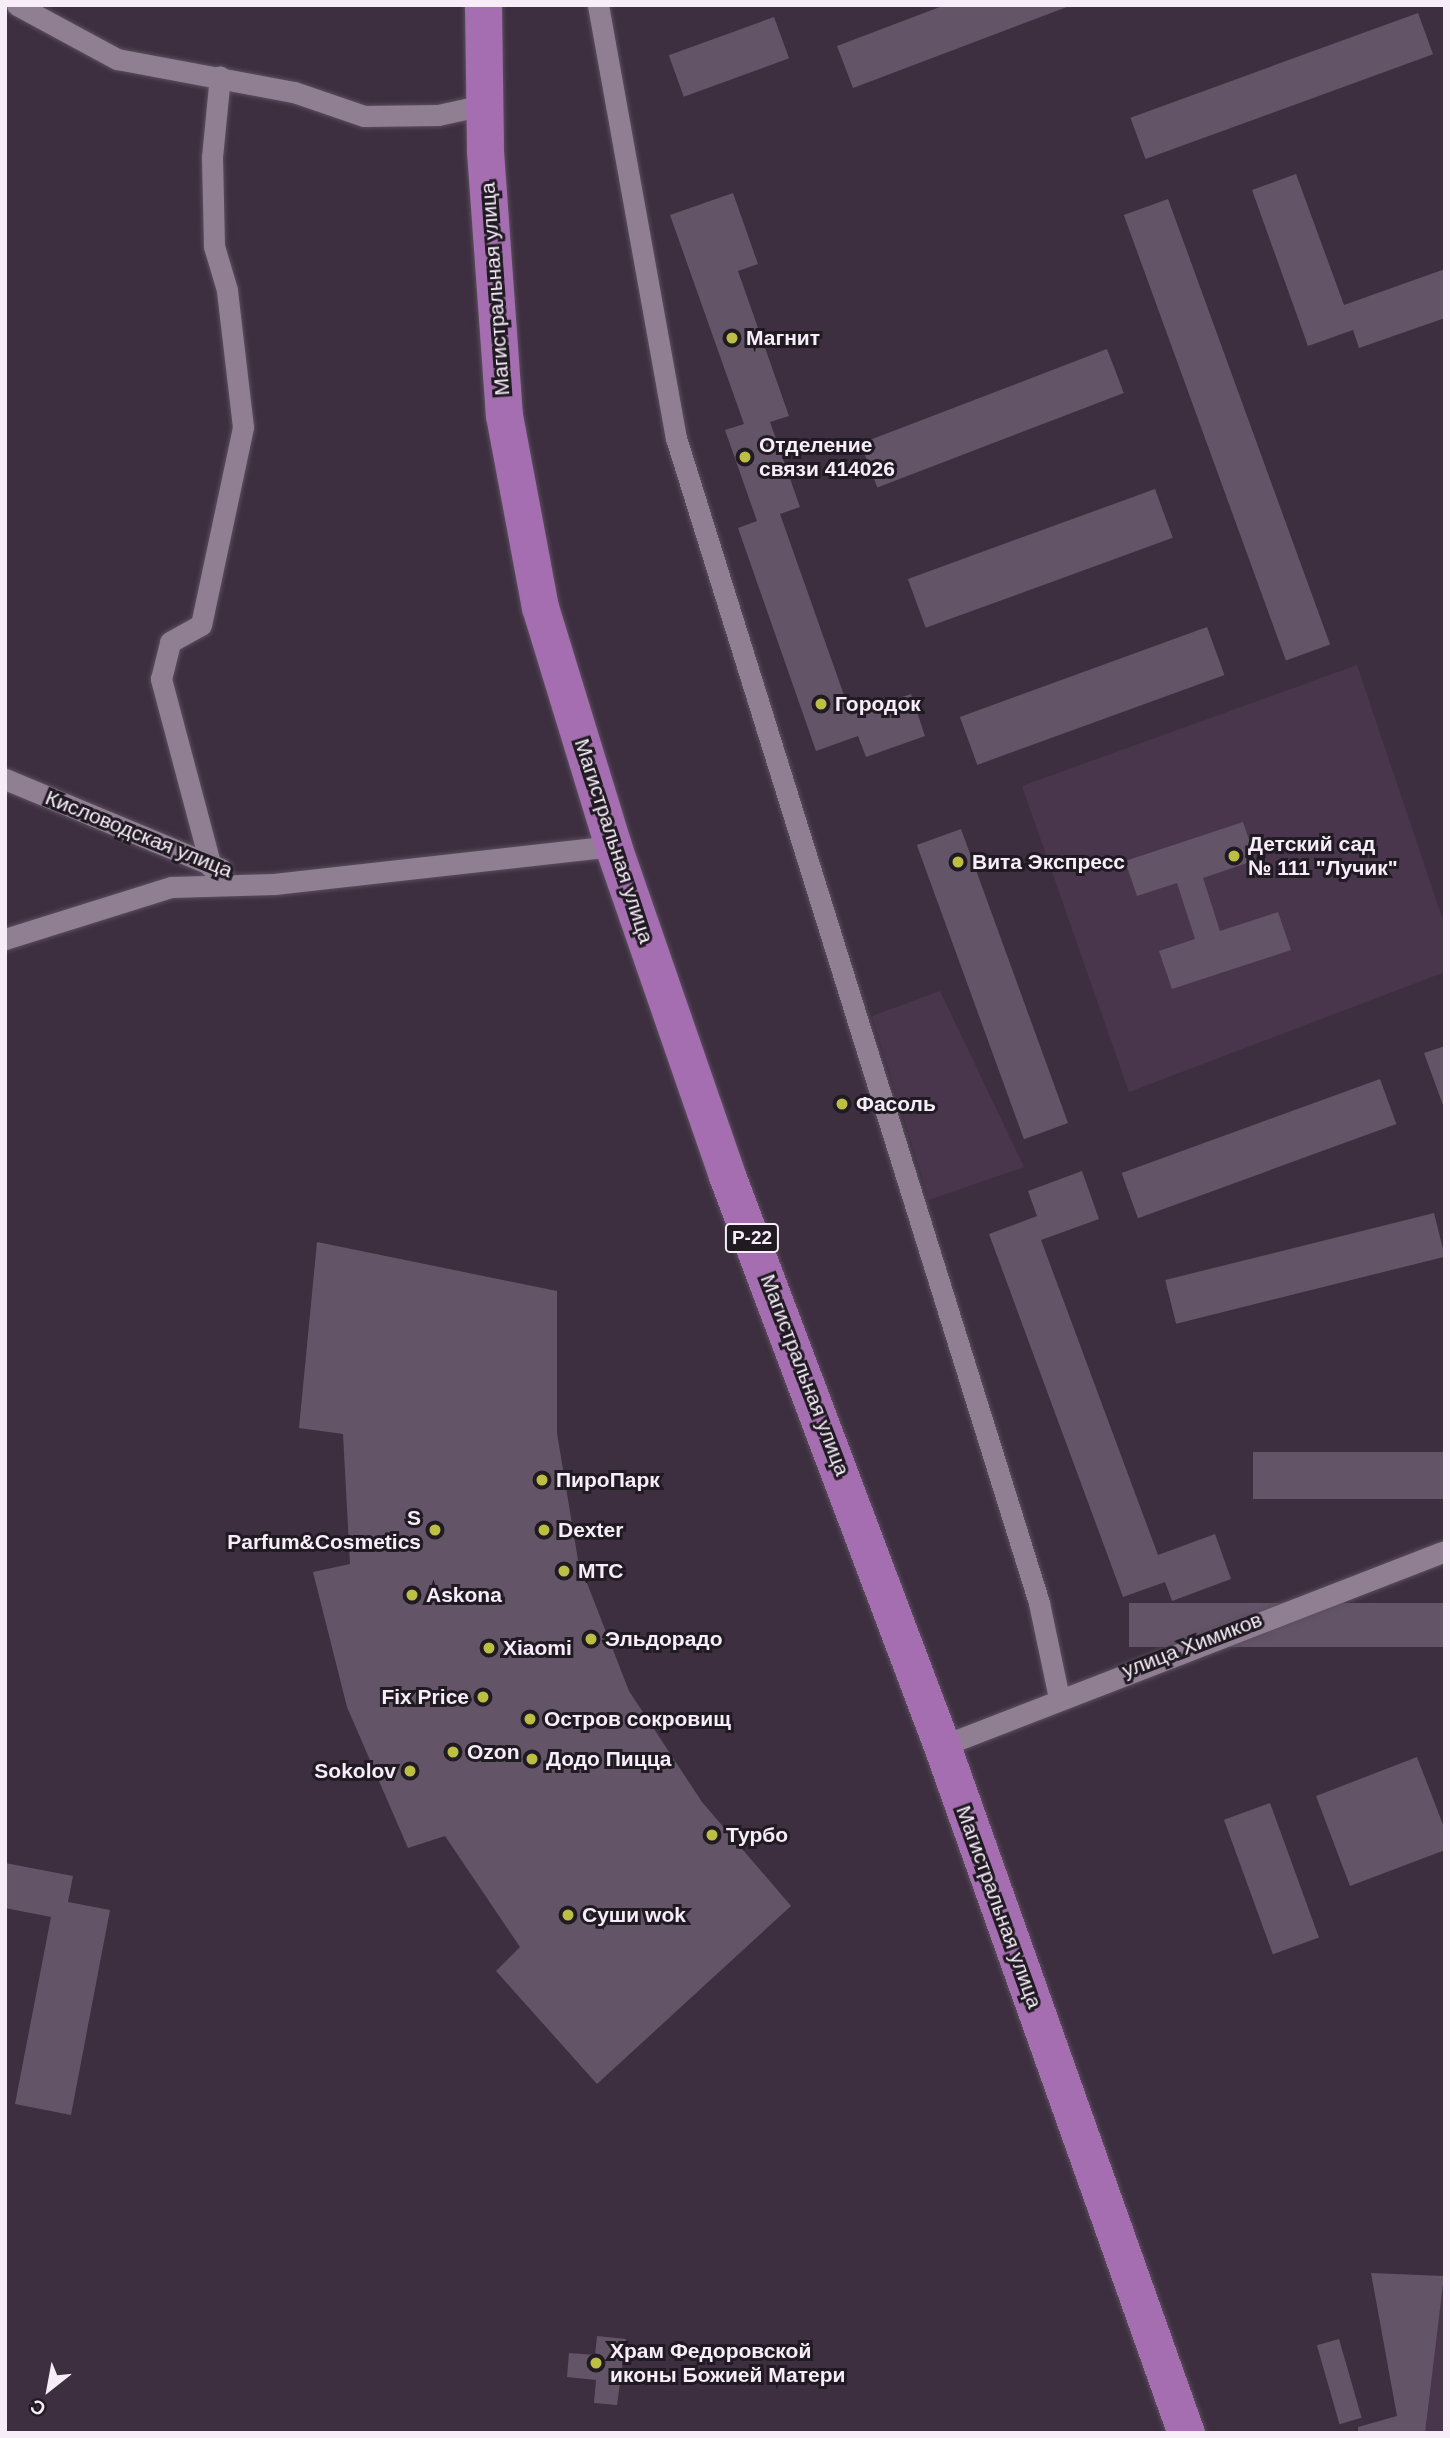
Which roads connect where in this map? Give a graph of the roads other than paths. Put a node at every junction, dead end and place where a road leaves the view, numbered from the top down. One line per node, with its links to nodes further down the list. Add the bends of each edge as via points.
1 (17, 5): 4 (street, via 117,59)
2 (483, 5): 5 (highway, Магистральная улица / Р-22)
3 (598, 5): 12 (street, via 676,438 1039,1603)
4 (220, 76): 5 (street, via 364,116 438,115); 8 (street, via 212,158 214,246 227,290 243,427 201,625 170,642 161,679)
5 (484, 105): 7 (highway, Магистральная улица / Р-22, via 504,415 540,607)
6 (5, 779): 8 (street, Кисловодская улица)
7 (613, 846): 9 (street); 13 (highway, Магистральная улица / Р-22, via 726,1173)
8 (211, 867): 9 (street, Кисловодская улица)
9 (274, 884): 10 (street, via 171,887)
10 (5, 939)
11 (1445, 1551): 12 (street, улица Химиков)
12 (1059, 1698): 13 (street, улица Химиков)
13 (942, 1746): 14 (highway, Магистральная улица / Р-22)
14 (1186, 2433)

